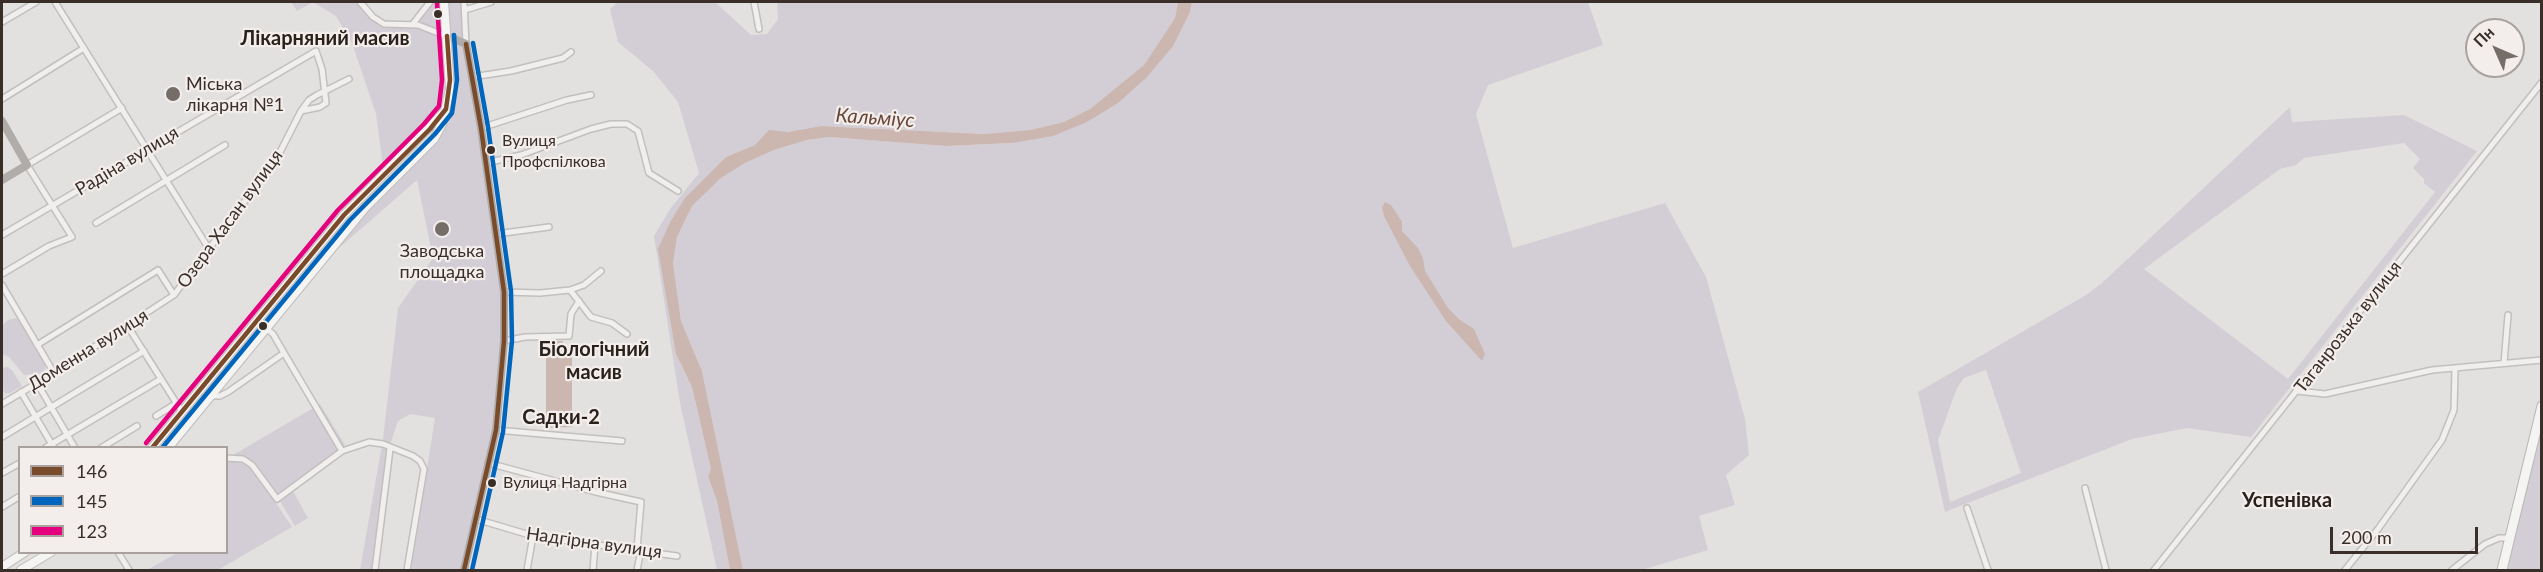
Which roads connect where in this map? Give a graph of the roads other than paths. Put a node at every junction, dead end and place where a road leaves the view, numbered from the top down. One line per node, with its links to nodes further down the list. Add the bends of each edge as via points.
1 (36, 2): 10 (street)
2 (55, 2): 15 (street)
3 (360, 2): 11 (street, via 380,22)
4 (430, 2): 11 (street)
5 (444, 2): 13 (main road)
6 (464, 2): 9 (street)
7 (491, 2): 9 (street)
8 (754, 2): 12 (street)
9 (465, 10): 14 (street)
10 (2, 22)
11 (412, 25): 13 (street)
12 (759, 29)
13 (447, 36): 14 (street); 24 (main road, via 450,80)
14 (466, 44): 17 (street)
15 (84, 48): 22 (street); 23 (street)
16 (571, 51): 17 (street, via 562,58)
17 (472, 77): 27 (street)
18 (349, 79): 20 (street, Озера Хасан вулиця)
19 (2541, 82): 64 (street, Таганрозька вулиця)
20 (325, 90): 25 (street, Озера Хасан вулиця, via 309,100); 25 (street, Озера Хасан вулиця, via 324,106); 29 (street, Радіна вулиця, via 316,51)
21 (591, 95): 27 (street)
22 (2, 99)
23 (122, 108): 29 (street); 31 (street)
24 (446, 109): 49 (main road, via 344,215); 51 (main road, via 434,139 365,208)
25 (301, 111): 40 (street, Озера Хасан вулиця, via 276,160)
26 (2, 121): 31 (street)
27 (481, 128): 30 (street)
28 (225, 145): 33 (street)
29 (147, 149): 33 (street); 35 (street, Радіна вулиця)
30 (486, 163): 34 (street, via 521,155 591,129 627,124 638,131 649,173); 38 (street)
31 (27, 165): 32 (street); 35 (street)
32 (2, 180)
33 (166, 180): 36 (street); 40 (street)
34 (678, 191)
35 (53, 206): 39 (street, Радіна вулиця); 42 (street, via 72,237)
36 (96, 223)
37 (549, 226): 38 (street)
38 (496, 234): 45 (street)
39 (2, 235)
40 (209, 249): 46 (street, Озера Хасан вулиця)
41 (601, 271): 44 (street, via 584,285)
42 (2, 274)
43 (2, 285): 54 (street)
44 (570, 290): 45 (street); 47 (street)
45 (504, 292): 53 (street)
46 (174, 295): 50 (street, Доменна вулиця); 54 (street, via 158,270)
47 (579, 301): 52 (street, via 591,317 612,323); 53 (street, via 571,314 569,336)
48 (2508, 315): 58 (street)
49 (257, 321): 51 (street); 71 (main road)
50 (127, 325): 55 (street); 60 (street, Доменна вулиця)
51 (266, 328): 56 (street); 66 (main road)
52 (627, 334)
53 (504, 341): 76 (street)
54 (37, 345): 60 (street)
55 (144, 351): 61 (street); 70 (street)
56 (284, 353): 66 (street, via 228,392); 86 (street)
57 (2541, 360): 58 (street)
58 (2504, 363): 59 (street)
59 (2455, 369): 64 (street, via 2420,372 2325,394); 116 (street, via 2454,410 2442,440)
60 (54, 373): 62 (street, Доменна вулиця)
61 (161, 379): 68 (street); 77 (street)
62 (36, 383): 63 (street, Доменна вулиця); 70 (street)
63 (21, 392): 67 (street, Доменна вулиця); 73 (street)
64 (2297, 392): 115 (street, Таганрозька вулиця)
65 (2, 395): 67 (street)
66 (211, 396): 74 (main road)
67 (3, 403)
68 (177, 403): 71 (street); 72 (street)
69 (2541, 406): 97 (highway)
70 (51, 408): 73 (street); 77 (street)
71 (182, 412): 74 (main road); 83 (main road)
72 (156, 416)
73 (36, 417): 78 (street); 80 (street)
74 (189, 422): 84 (main road)
75 (137, 426): 82 (street)
76 (496, 430): 79 (street); 89 (street)
77 (67, 434): 80 (street); 81 (street)
78 (2, 437)
79 (622, 441)
80 (53, 445)
81 (74, 446)
82 (103, 446)
83 (153, 446)
84 (169, 446)
85 (390, 449): 86 (street, via 369,442); 107 (street); 108 (street, via 412,456 424,469)
86 (342, 451): 87 (street, via 277,499 252,465 243,459)
87 (228, 458)
88 (18, 463): 90 (street)
89 (488, 463): 95 (street); 99 (street, via 641,502)
90 (2, 473)
91 (2085, 488): 114 (street)
92 (18, 497): 93 (street)
93 (2, 507)
94 (1967, 508): 113 (street)
95 (476, 519): 96 (street, Надгірна вулиця); 109 (street)
96 (533, 536): 98 (street, Надгірна вулиця); 110 (street)
97 (2510, 538): 117 (street, via 2485,544); 118 (highway)
98 (595, 545): 99 (street, Надгірна вулиця); 111 (street)
99 (639, 549): 103 (street, Надгірна вулиця); 112 (street)
100 (22, 554): 104 (main road)
101 (48, 554): 105 (main road)
102 (119, 554): 106 (street)
103 (677, 556)
104 (2, 567)
105 (21, 570)
106 (129, 570)
107 (375, 570)
108 (407, 570)
109 (464, 570)
110 (527, 570)
111 (593, 570)
112 (637, 570)
113 (1988, 570)
114 (2106, 570)
115 (2154, 570)
116 (2345, 570)
117 (2452, 570)
118 (2502, 570)

